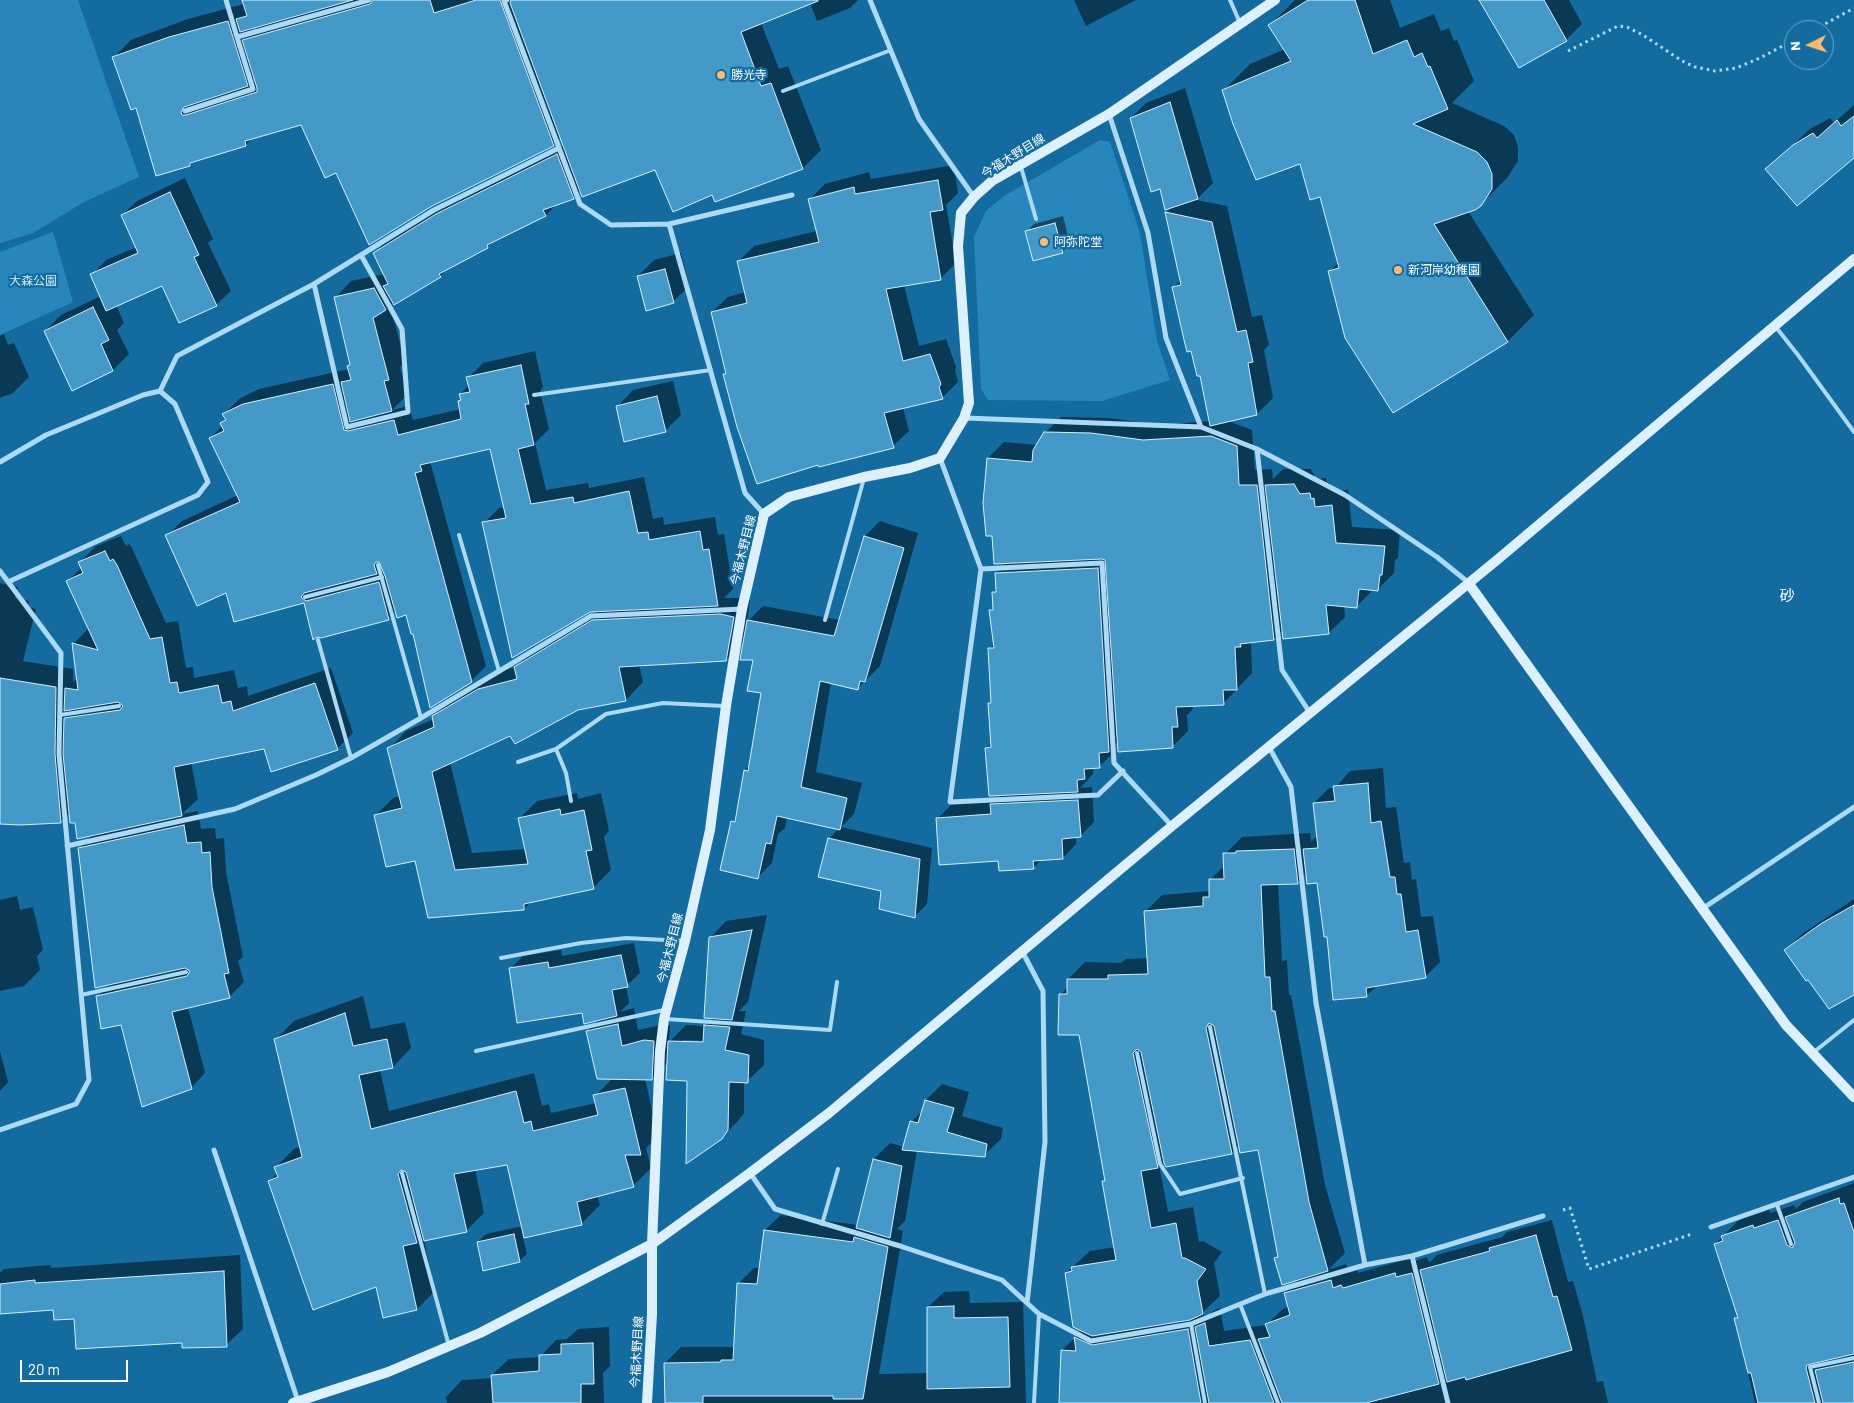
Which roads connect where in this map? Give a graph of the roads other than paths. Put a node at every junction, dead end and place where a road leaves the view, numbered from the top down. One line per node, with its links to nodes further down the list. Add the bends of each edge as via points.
1 (226, 0): 8 (street)
2 (369, 0): 8 (street)
3 (505, 0): 13 (street)
4 (870, 0): 9 (street)
5 (1230, 0): 7 (lane)
6 (1275, 0): 7 (street, 今福木野目線)
7 (1240, 24): 12 (street, 今福木野目線)
8 (237, 37): 11 (street, via 252,89)
9 (891, 50): 10 (lane); 16 (street, via 919,119)
10 (783, 91)
11 (185, 111)
12 (1109, 114): 14 (street, 今福木野目線); 27 (street, via 1148,233 1166,338)
13 (560, 148): 18 (street, via 580,204 611,225); 19 (street, via 434,210)
14 (1020, 164): 16 (street, 今福木野目線, via 992,181); 17 (lane)
15 (792, 195): 18 (street)
16 (974, 198): 26 (street, 今福木野目線, via 961,213 958,246 969,403)
17 (1036, 219)
18 (669, 224): 23 (street)
19 (361, 255): 21 (street); 21 (street, via 402,329 408,412 347,427)
20 (1854, 259): 22 (street)
21 (314, 284): 24 (street, via 177,356)
22 (1775, 326): 28 (lane); 40 (street)
23 (711, 370): 25 (lane); 33 (street, via 746,493)
24 (160, 391): 31 (street, via 143,394 46,435); 39 (street, via 175,404 208,482 198,495)
25 (534, 395)
26 (964, 418): 27 (street); 30 (street, 今福木野目線)
27 (1201, 427): 29 (street)
28 (1854, 432)
29 (1257, 449): 40 (street, via 1345,495 1438,557); 48 (street, via 1282,670)
30 (940, 458): 32 (street, 今福木野目線); 36 (street)
31 (0, 462)
32 (864, 477): 33 (street, 今福木野目線, via 789,497); 43 (lane)
33 (764, 514): 42 (street, 今福木野目線)
34 (459, 535): 45 (lane)
35 (378, 565): 38 (lane)
36 (981, 569): 55 (street, via 1102,563 1114,763); 55 (street, via 950,802 1098,795)
37 (0, 571): 39 (street)
38 (382, 577): 41 (lane); 50 (lane)
39 (8, 582): 49 (street, via 61,652)
40 (1469, 584): 48 (street); 60 (street)
41 (305, 596)
42 (742, 609): 45 (street, via 591,616); 47 (street, 今福木野目線)
43 (825, 620)
44 (318, 640): 53 (lane)
45 (499, 671): 50 (street)
46 (119, 706): 49 (lane)
47 (726, 706): 52 (lane, via 663,703 606,714); 61 (street, 今福木野目線, via 710,830)
48 (1310, 714): 51 (street)
49 (60, 715): 59 (street)
50 (421, 718): 53 (street)
51 (1269, 746): 58 (street); 88 (street, via 1291,787 1316,1003)
52 (556, 749): 54 (lane); 56 (lane, via 566,773)
53 (351, 758): 59 (street, via 235,809)
54 (518, 762)
55 (1123, 771): 58 (street)
56 (571, 801)
57 (1854, 807): 60 (street)
58 (1172, 826): 62 (street)
59 (67, 846): 66 (street)
60 (1702, 909): 72 (street, via 1786,1025)
61 (685, 941): 63 (lane, via 626,938); 67 (street, 今福木野目線)
62 (1022, 950): 77 (street, via 829,1113); 90 (street, via 1043,991 1045,1142)
63 (501, 958)
64 (186, 972): 66 (lane)
65 (837, 982): 67 (lane, via 830,1030)
66 (80, 995): 74 (street, via 89,1080 76,1104)
67 (665, 1014): 70 (lane); 85 (street, 今福木野目線, via 660,1052)
68 (1854, 1020): 72 (lane)
69 (1210, 1027): 80 (lane)
70 (476, 1051)
71 (1137, 1053): 80 (lane, via 1160,1164 1180,1194)
72 (1813, 1054): 73 (street)
73 (1854, 1097)
74 (0, 1130)
75 (214, 1150): 96 (street)
76 (838, 1169): 83 (lane)
77 (750, 1172): 83 (street, via 775,1209); 85 (street)
78 (402, 1173): 94 (lane)
79 (1854, 1177): 81 (street)
80 (1243, 1178): 89 (lane)
81 (1777, 1205): 84 (street); 86 (lane)
82 (1543, 1216): 87 (street)
83 (822, 1224): 90 (street, via 1002,1280)
84 (1711, 1227)
85 (652, 1244): 94 (street, via 480,1333); 97 (street, 今福木野目線)
86 (1791, 1244)
87 (1412, 1256): 88 (street); 101 (street)
88 (1365, 1265): 89 (street)
89 (1265, 1294): 91 (street)
90 (1027, 1303): 92 (street)
91 (1240, 1304): 93 (street); 100 (lane)
92 (1039, 1314): 93 (street, via 1091,1341); 98 (lane)
93 (1191, 1324): 99 (lane)
94 (448, 1346): 96 (street, via 388,1372)
95 (1854, 1358): 102 (lane, via 1810,1367)
96 (296, 1402)
97 (647, 1403)
98 (1034, 1403)
99 (1205, 1403)
100 (1278, 1403)
101 (1448, 1403)
102 (1819, 1403)

